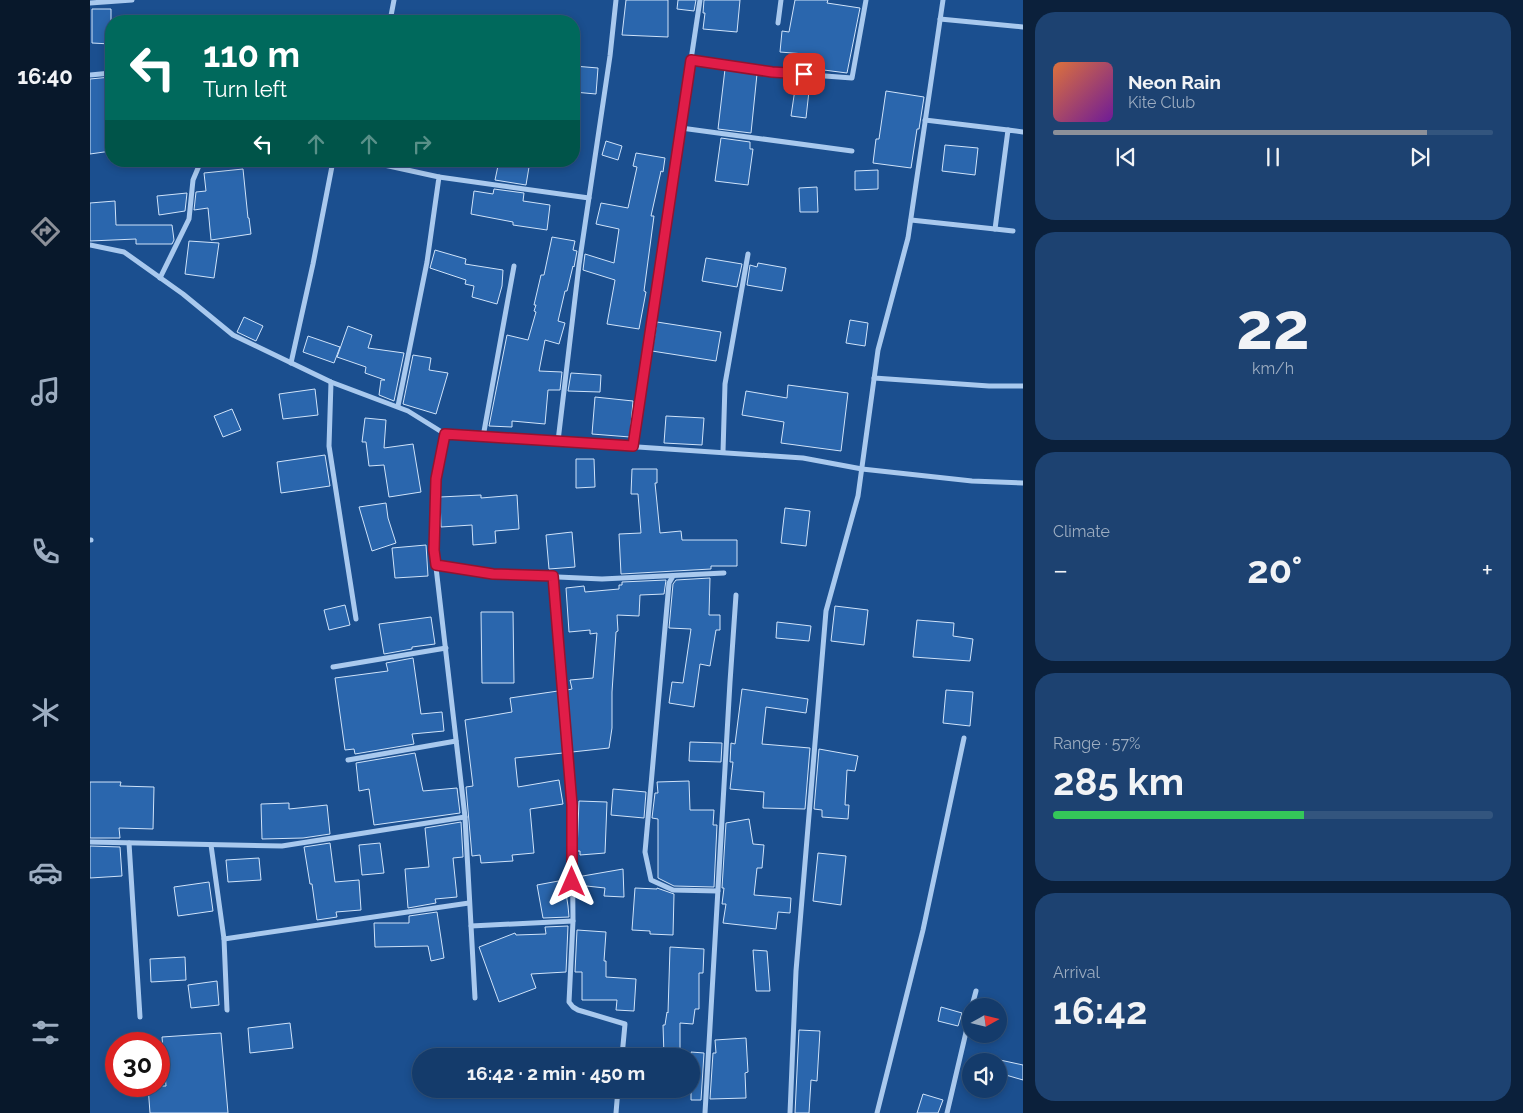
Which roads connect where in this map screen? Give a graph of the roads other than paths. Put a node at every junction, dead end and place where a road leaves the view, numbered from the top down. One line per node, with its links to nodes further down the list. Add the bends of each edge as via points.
1 (132, 0): 8 (street)
2 (394, 0): 9 (street)
3 (616, 0): 25 (street)
4 (700, 0): 13 (street)
5 (781, 0): 11 (street)
6 (866, 0): 13 (street, via 852,78 772,72)
7 (943, 0): 10 (street)
8 (90, 3)
9 (391, 15)
10 (940, 19): 12 (street); 16 (street)
11 (778, 23)
12 (1023, 27)
13 (691, 60): 17 (street)
14 (105, 74): 15 (street)
15 (90, 75)
16 (925, 120): 18 (street); 26 (street)
17 (681, 128): 20 (street); 41 (street)
18 (1008, 130): 19 (street); 27 (street)
19 (1023, 132)
20 (852, 151)
21 (198, 167): 32 (street, via 193,180 189,219)
22 (332, 167): 33 (street)
23 (393, 167): 24 (street)
24 (439, 177): 25 (street); 37 (street, via 427,262)
25 (589, 198): 40 (street)
26 (911, 220): 27 (street); 34 (street)
27 (995, 229): 28 (street)
28 (1014, 231)
29 (90, 245): 32 (street, via 124,252)
30 (748, 254): 42 (street, via 725,384)
31 (514, 266): 39 (street)
32 (160, 278): 33 (street, via 233,335)
33 (291, 363): 35 (street)
34 (874, 378): 36 (street); 43 (street)
35 (331, 382): 37 (street); 50 (street, via 329,446)
36 (1023, 386)
37 (398, 406): 38 (street)
38 (445, 434): 39 (street); 45 (street, via 436,479)
39 (483, 437): 40 (street)
40 (558, 442): 41 (street)
41 (633, 446): 42 (street)
42 (723, 452): 43 (street, via 803,458)
43 (862, 469): 44 (street); 75 (street, via 858,496 826,611 796,971)
44 (1023, 483)
45 (436, 565): 47 (street, via 493,574); 51 (street)
46 (724, 573): 48 (street)
47 (553, 576): 48 (street); 62 (street, via 572,805)
48 (673, 576): 60 (street, via 669,583 645,852 651,880 673,890)
49 (736, 595): 60 (street)
50 (356, 619)
51 (446, 648): 52 (street); 54 (street)
52 (332, 667)
53 (964, 738): 76 (street, via 923,930)
54 (456, 740): 55 (street); 56 (street)
55 (348, 760)
56 (465, 817): 59 (street, via 282,846); 61 (street)
57 (90, 842): 58 (street)
58 (129, 843): 59 (street); 69 (street)
59 (211, 845): 64 (street)
60 (718, 891): 74 (street)
61 (469, 903): 63 (street); 64 (street)
62 (573, 921): 63 (street); 71 (street, via 570,1002 578,1010 625,1024)
63 (471, 926): 66 (street)
64 (224, 939): 68 (street)
65 (976, 991): 67 (street)
66 (474, 998)
67 (974, 998)
68 (227, 1010)
69 (140, 1017)
70 (963, 1043): 77 (street)
71 (623, 1048)
72 (617, 1098): 73 (street)
73 (616, 1113)
74 (705, 1113)
75 (790, 1113)
76 (877, 1113)
77 (946, 1113)

